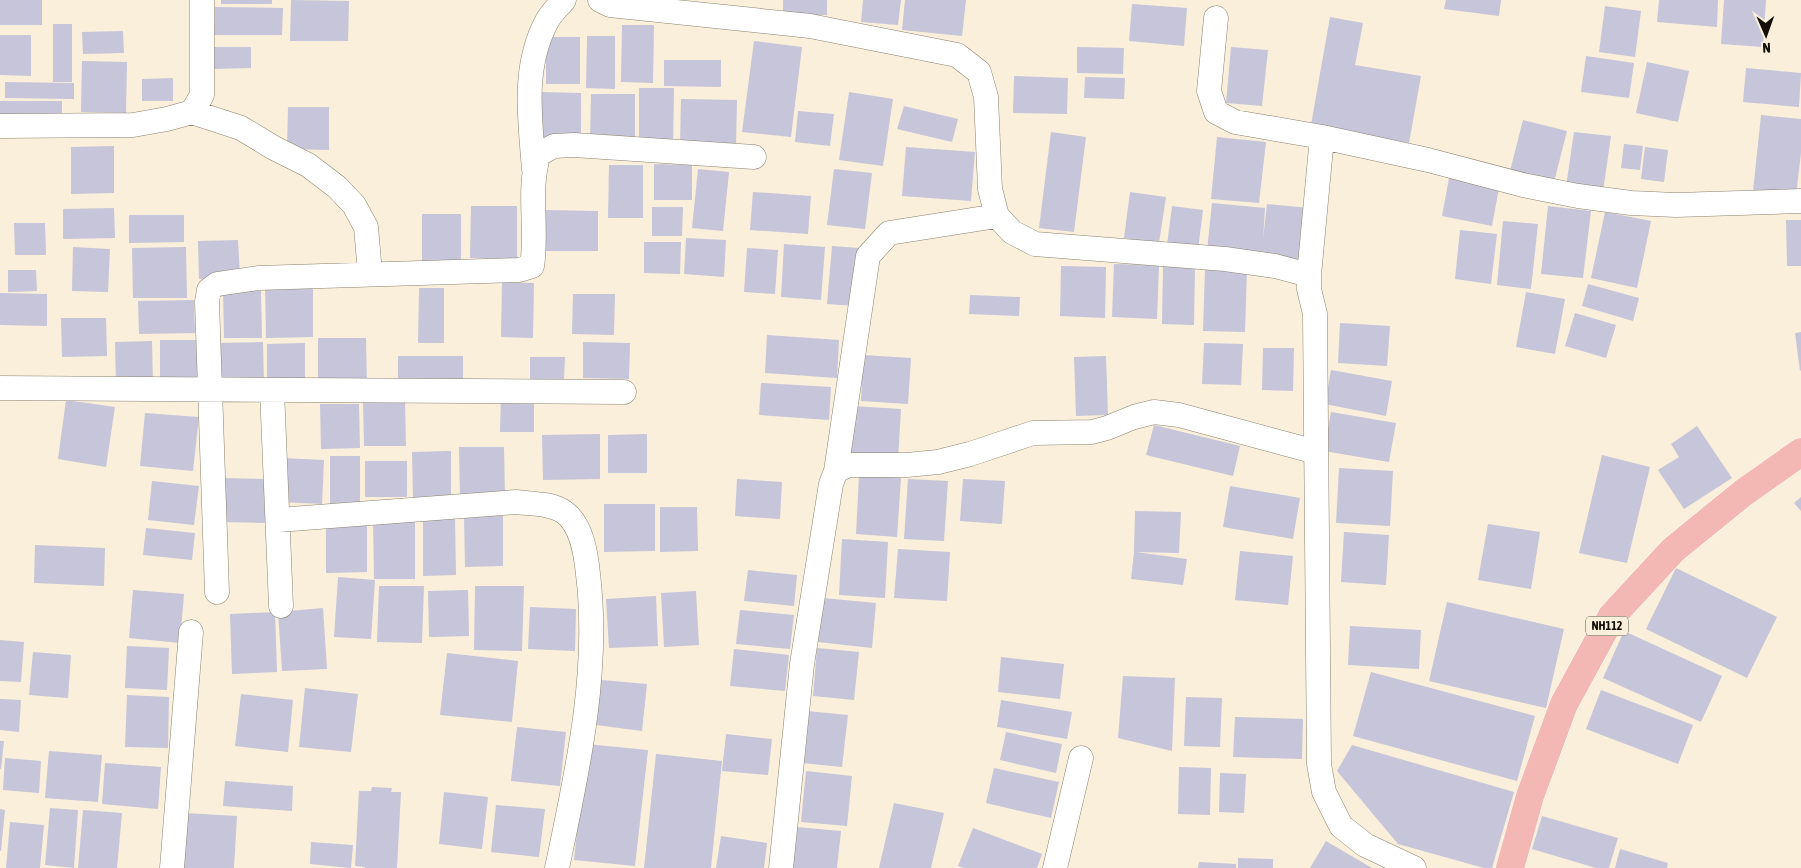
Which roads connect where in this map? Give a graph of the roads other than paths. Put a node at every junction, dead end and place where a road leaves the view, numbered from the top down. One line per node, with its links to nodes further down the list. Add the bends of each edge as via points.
1 (202, 0): 6 (street, via 202,95)
2 (564, 0): 10 (street, via 547,19 535,47 529,104)
3 (600, 0): 4 (street, via 610,6)
4 (686, 7): 12 (street, via 810,26 957,55 979,72 986,97 990,189)
5 (1216, 18): 8 (street, via 1209,91 1216,112 1235,122)
6 (192, 112): 7 (street, via 133,126); 13 (street, via 241,128 308,165 337,187 354,205 366,227)
7 (0, 126)
8 (1322, 137): 11 (street, via 1523,185 1631,203 1726,204); 14 (street)
9 (754, 157): 10 (street, via 554,146 538,154)
10 (534, 169): 13 (street, via 535,248 532,266 518,270)
11 (1801, 200)
12 (997, 216): 14 (street, via 1012,232 1035,244 1225,258); 21 (street, via 890,233 868,256)
13 (370, 273): 16 (street, via 258,278 217,284 209,290 207,302)
14 (1309, 274): 19 (street, via 1315,314)
15 (0, 388): 16 (street)
16 (210, 389): 17 (street); 23 (street)
17 (272, 390): 18 (street); 22 (street)
18 (624, 392)
19 (1316, 452): 21 (street, via 1179,415 1154,412 1092,432 1033,433 938,462 848,465); 31 (street, via 1319,764 1324,792 1341,826 1365,845)
20 (1801, 452): 32 (highway, NH112, via 1673,550 1612,616 1564,704 1530,796)
21 (836, 471): 29 (street, via 831,484 802,664)
22 (278, 520): 24 (street); 28 (street, via 516,502 546,505 564,512 578,529 585,550 590,587 590,671 576,775)
23 (217, 592)
24 (281, 606)
25 (191, 632): 27 (street)
26 (1081, 758): 30 (street)
27 (172, 868)
28 (557, 868)
29 (781, 868)
30 (1055, 868)
31 (1414, 868)
32 (1510, 868)

